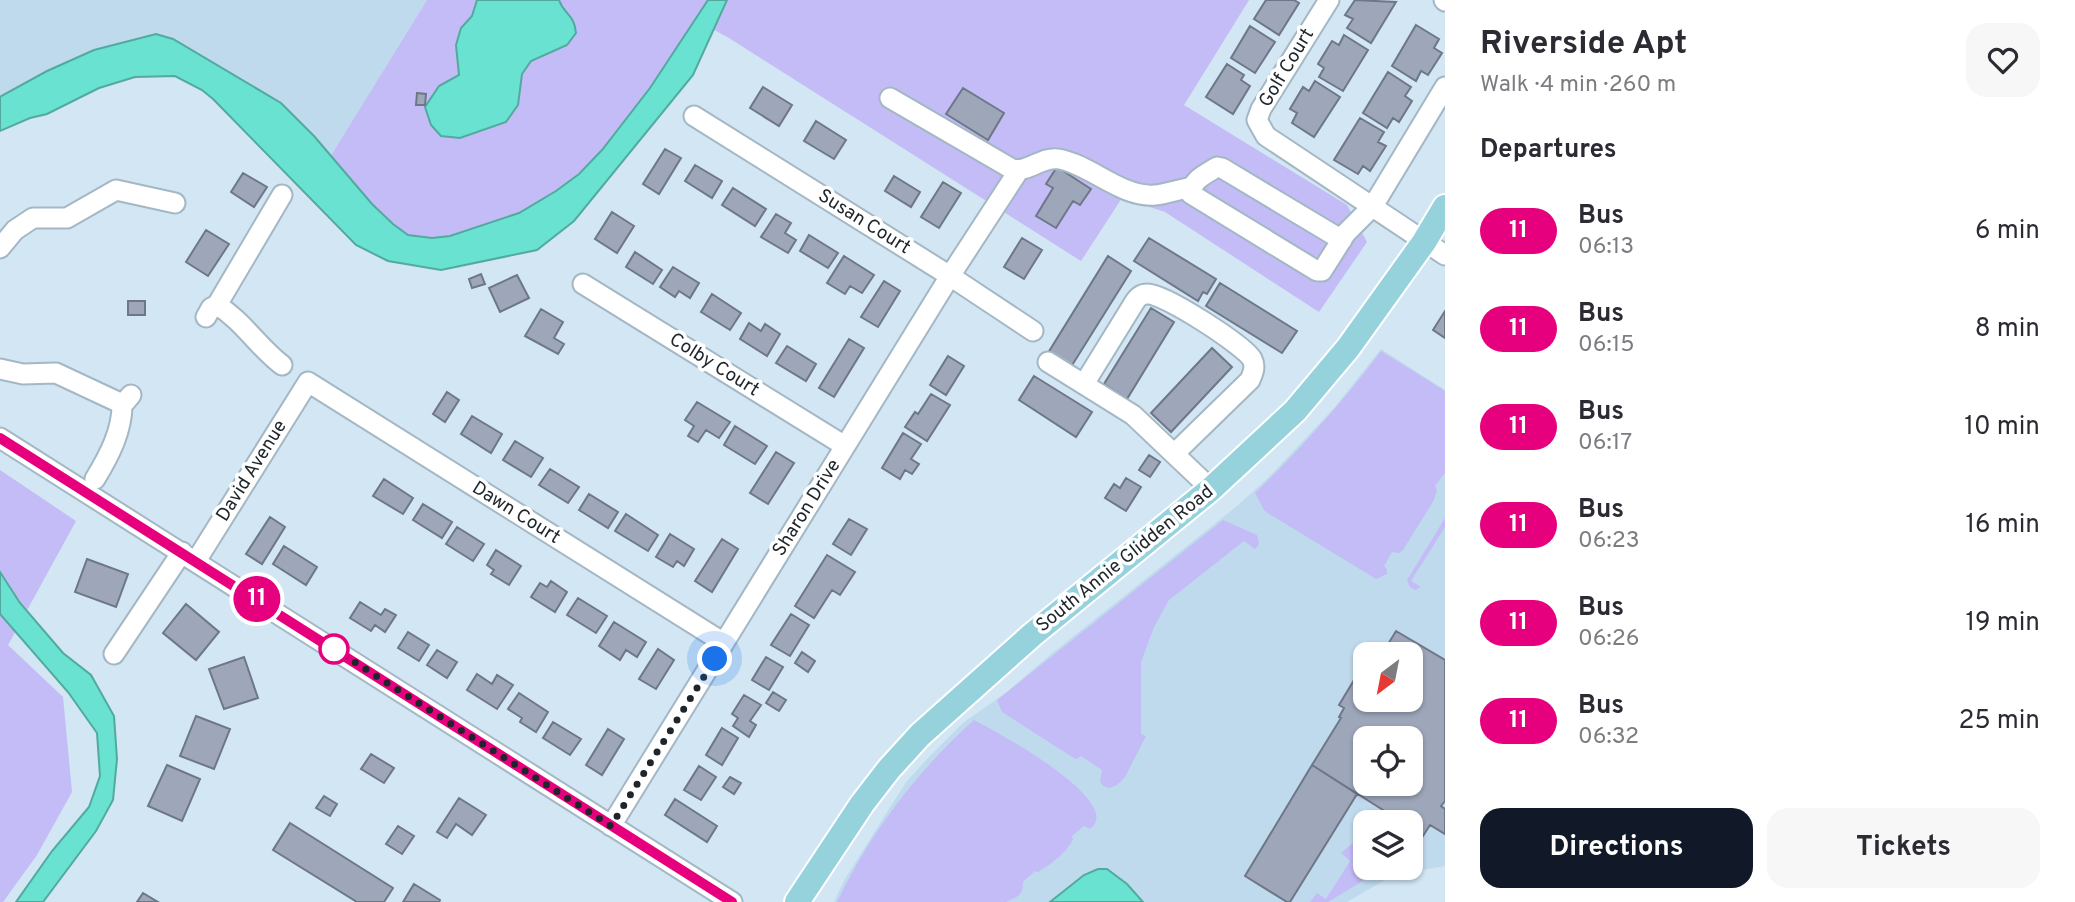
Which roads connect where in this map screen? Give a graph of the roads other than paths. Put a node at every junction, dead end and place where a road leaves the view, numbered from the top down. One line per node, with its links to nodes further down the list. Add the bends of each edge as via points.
1 (1329, 0): 9 (street, Golf Court, via 1257,120 1266,136)
2 (1445, 87): 9 (street)
3 (890, 98): 5 (street)
4 (694, 116): 14 (street, Susan Court)
5 (1019, 170): 6 (street, via 1053,159 1140,194); 14 (street, Sharon Drive)
6 (1192, 187): 11 (street, via 1217,167 1222,168); 11 (street, via 1191,194 1317,271 1322,271)
7 (282, 195): 18 (street, via 211,311 239,320)
8 (174, 202): 12 (street, via 116,190 67,218 33,218)
9 (1373, 206): 11 (street); 13 (street, Golf Court)
10 (1445, 207): 13 (main road, South Annie Glidden Road)
11 (1342, 240)
12 (0, 248)
13 (1435, 249): 26 (main road, South Annie Glidden Road, via 1301,404)
14 (950, 276): 16 (street, Susan Court); 23 (street, Sharon Drive)
15 (583, 284): 23 (street, Colby Court)
16 (1033, 331)
17 (1048, 362): 21 (street)
18 (282, 365)
19 (0, 369): 25 (street, via 56,373 108,399 126,398 114,444)
20 (308, 382): 27 (street, David Avenue); 28 (street, Dawn Court)
21 (1084, 384): 24 (street, via 1133,415); 24 (street, via 1134,303 1149,293 1166,299 1247,353 1254,368 1250,380)
22 (0, 438): 27 (street)
23 (845, 446): 28 (street, Sharon Drive)
24 (1174, 453): 26 (street)
25 (94, 479)
26 (1211, 489): 32 (main road, South Annie Glidden Road, via 1032,635 920,735 862,804)
27 (189, 556): 29 (street, David Avenue); 30 (street)
28 (724, 643): 30 (street, Sharon Drive)
29 (114, 654)
30 (611, 826): 31 (street)
31 (732, 902)
32 (797, 902)

